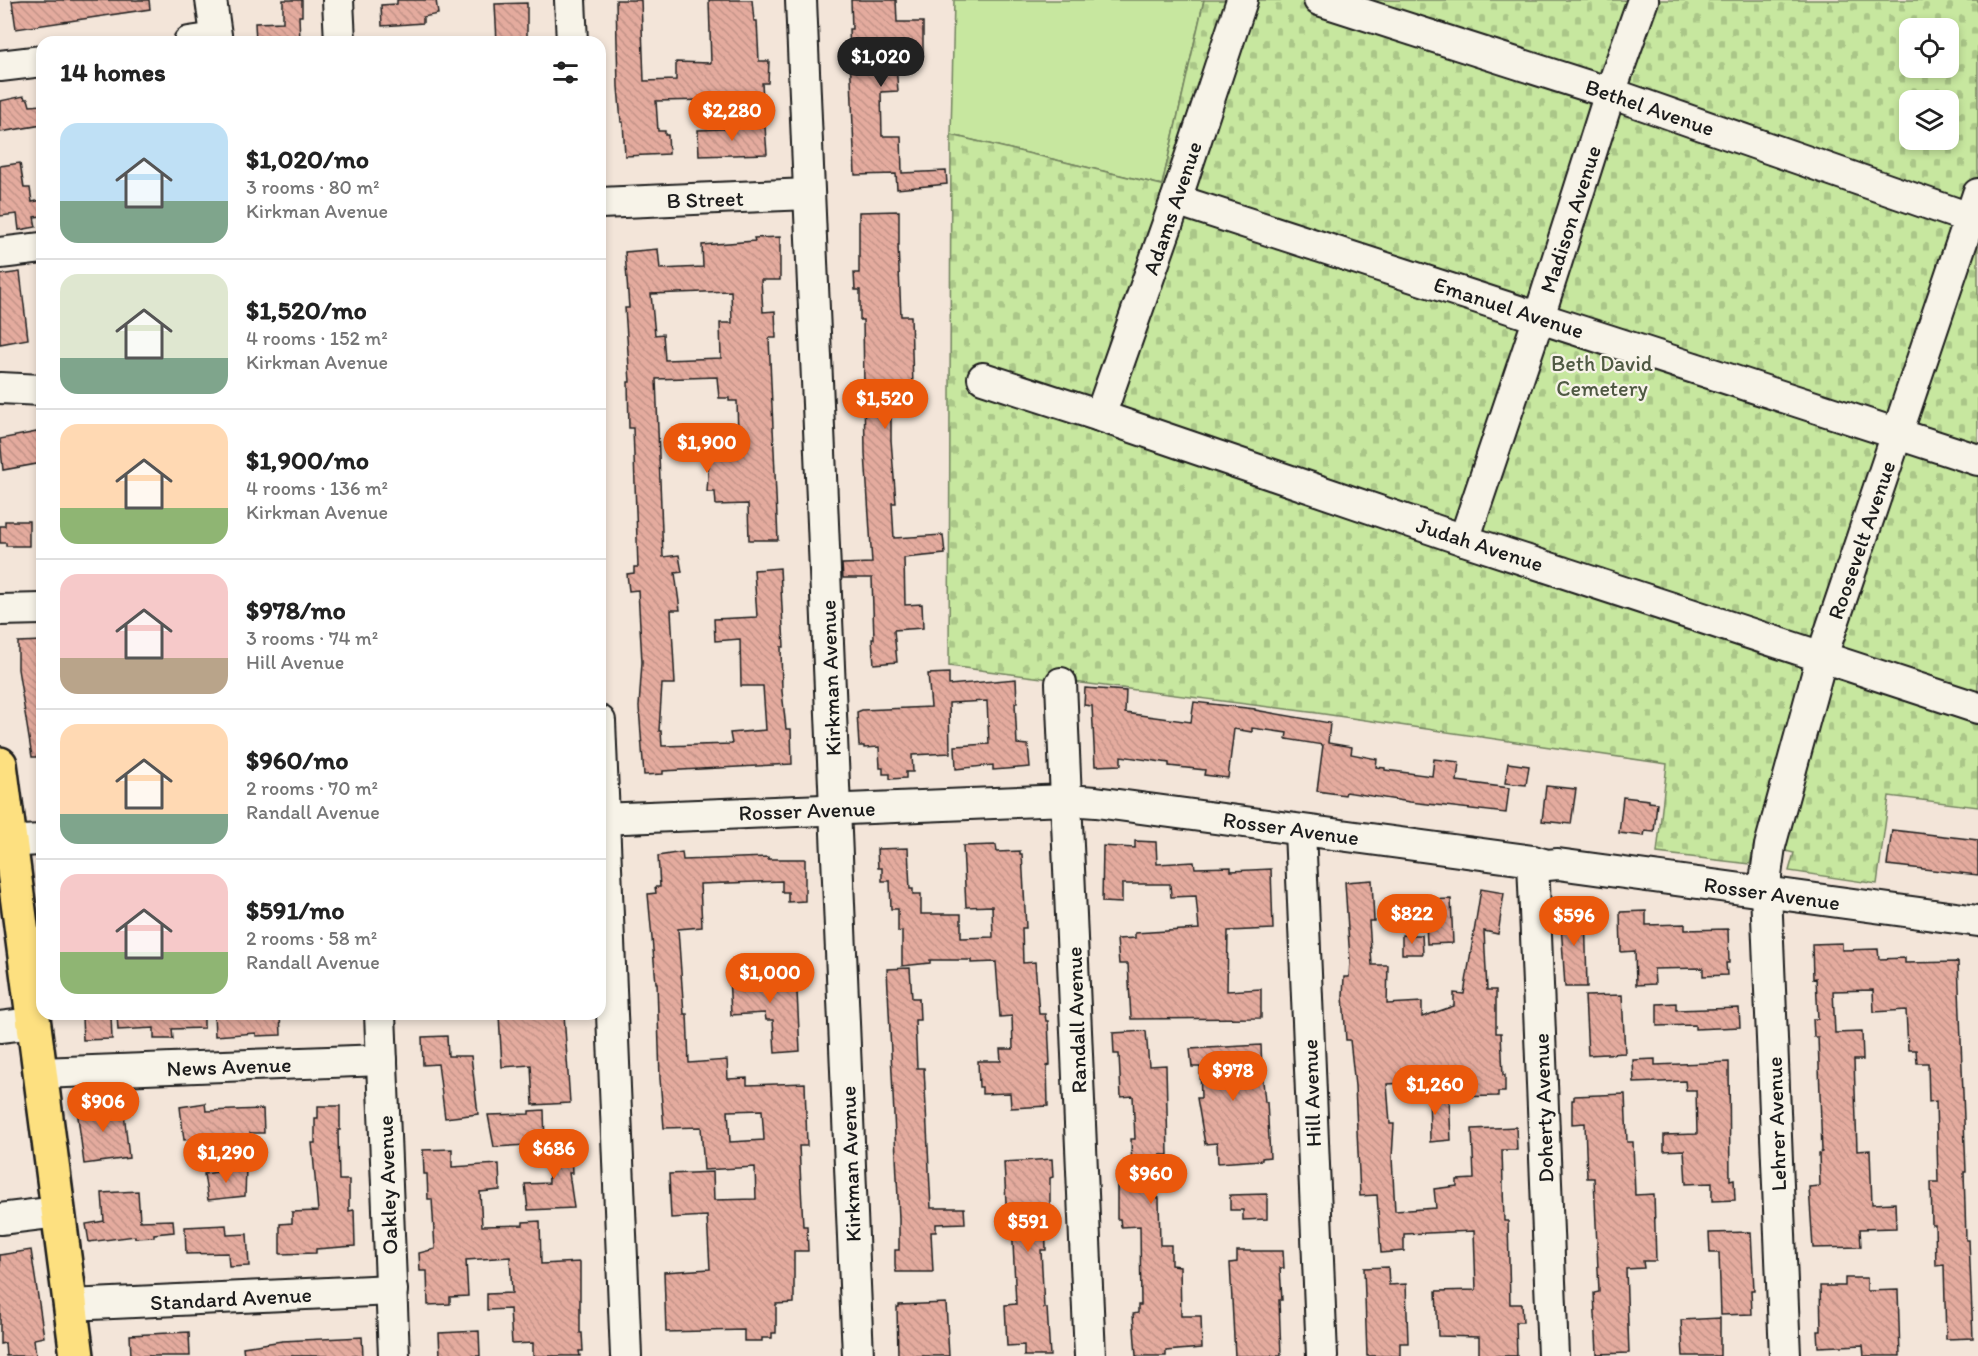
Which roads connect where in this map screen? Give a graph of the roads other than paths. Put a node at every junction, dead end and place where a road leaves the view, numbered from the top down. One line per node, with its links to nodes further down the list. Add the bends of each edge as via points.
1 (211, 0): 8 (street)
2 (338, 0): 9 (street)
3 (570, 0): 10 (street)
4 (801, 0): 14 (street, Kirkman Avenue)
5 (1242, 0): 15 (street, Adams Avenue)
6 (1319, 0): 13 (street, Bethel Avenue)
7 (1643, 0): 13 (street, Madison Avenue)
8 (207, 36)
9 (340, 36)
10 (572, 36)
11 (36, 62): 12 (street)
12 (0, 66)
13 (1610, 93): 17 (street, Bethel Avenue); 20 (street, Madison Avenue)
14 (809, 194): 16 (street, B Street); 35 (street, Kirkman Avenue)
15 (1176, 200): 20 (street, Emanuel Avenue); 24 (street, Adams Avenue)
16 (606, 203)
17 (1975, 211): 25 (street, Roosevelt Avenue)
18 (36, 249): 19 (street)
19 (0, 253)
20 (1539, 317): 25 (street, Emanuel Avenue); 27 (street, Madison Avenue)
21 (983, 378): 24 (street, Judah Avenue)
22 (0, 388): 23 (street)
23 (36, 390)
24 (1100, 416): 27 (street, Judah Avenue)
25 (1897, 434): 26 (street, Emanuel Avenue); 30 (street, Roosevelt Avenue)
26 (1978, 460)
27 (1464, 540): 30 (street, Judah Avenue)
28 (36, 609): 29 (street)
29 (0, 610)
30 (1822, 656): 32 (street, Judah Avenue); 41 (street, Roosevelt Avenue, via 1770,846)
31 (1061, 683): 34 (street, Randall Avenue)
32 (1978, 708)
33 (0, 764): 39 (main road)
34 (1067, 800): 35 (street, Rosser Avenue); 37 (street, Rosser Avenue); 57 (street, Randall Avenue)
35 (835, 809): 36 (street, Rosser Avenue); 56 (street, Kirkman Avenue)
36 (606, 819)
37 (1300, 830): 40 (street, Rosser Avenue); 58 (street, Hill Avenue)
38 (36, 840): 39 (street)
39 (5, 842): 45 (main road)
40 (1533, 861): 41 (street, Rosser Avenue); 59 (street, Doherty Avenue)
41 (1766, 892): 43 (street, Rosser Avenue); 60 (street, Lehrer Avenue)
42 (606, 908): 55 (street)
43 (1978, 921)
44 (380, 1020): 47 (street, Oakley Avenue)
45 (33, 1023): 46 (street); 48 (main road)
46 (0, 1027)
47 (382, 1060): 48 (street, News Avenue); 51 (street, Oakley Avenue)
48 (40, 1073): 49 (main road)
49 (58, 1212): 50 (street); 52 (main road)
50 (0, 1219)
51 (392, 1290): 52 (street, Standard Avenue); 54 (street, Oakley Avenue)
52 (70, 1305): 53 (main road)
53 (77, 1356)
54 (394, 1356)
55 (626, 1356)
56 (858, 1356)
57 (1090, 1356)
58 (1322, 1356)
59 (1553, 1356)
60 (1785, 1356)

